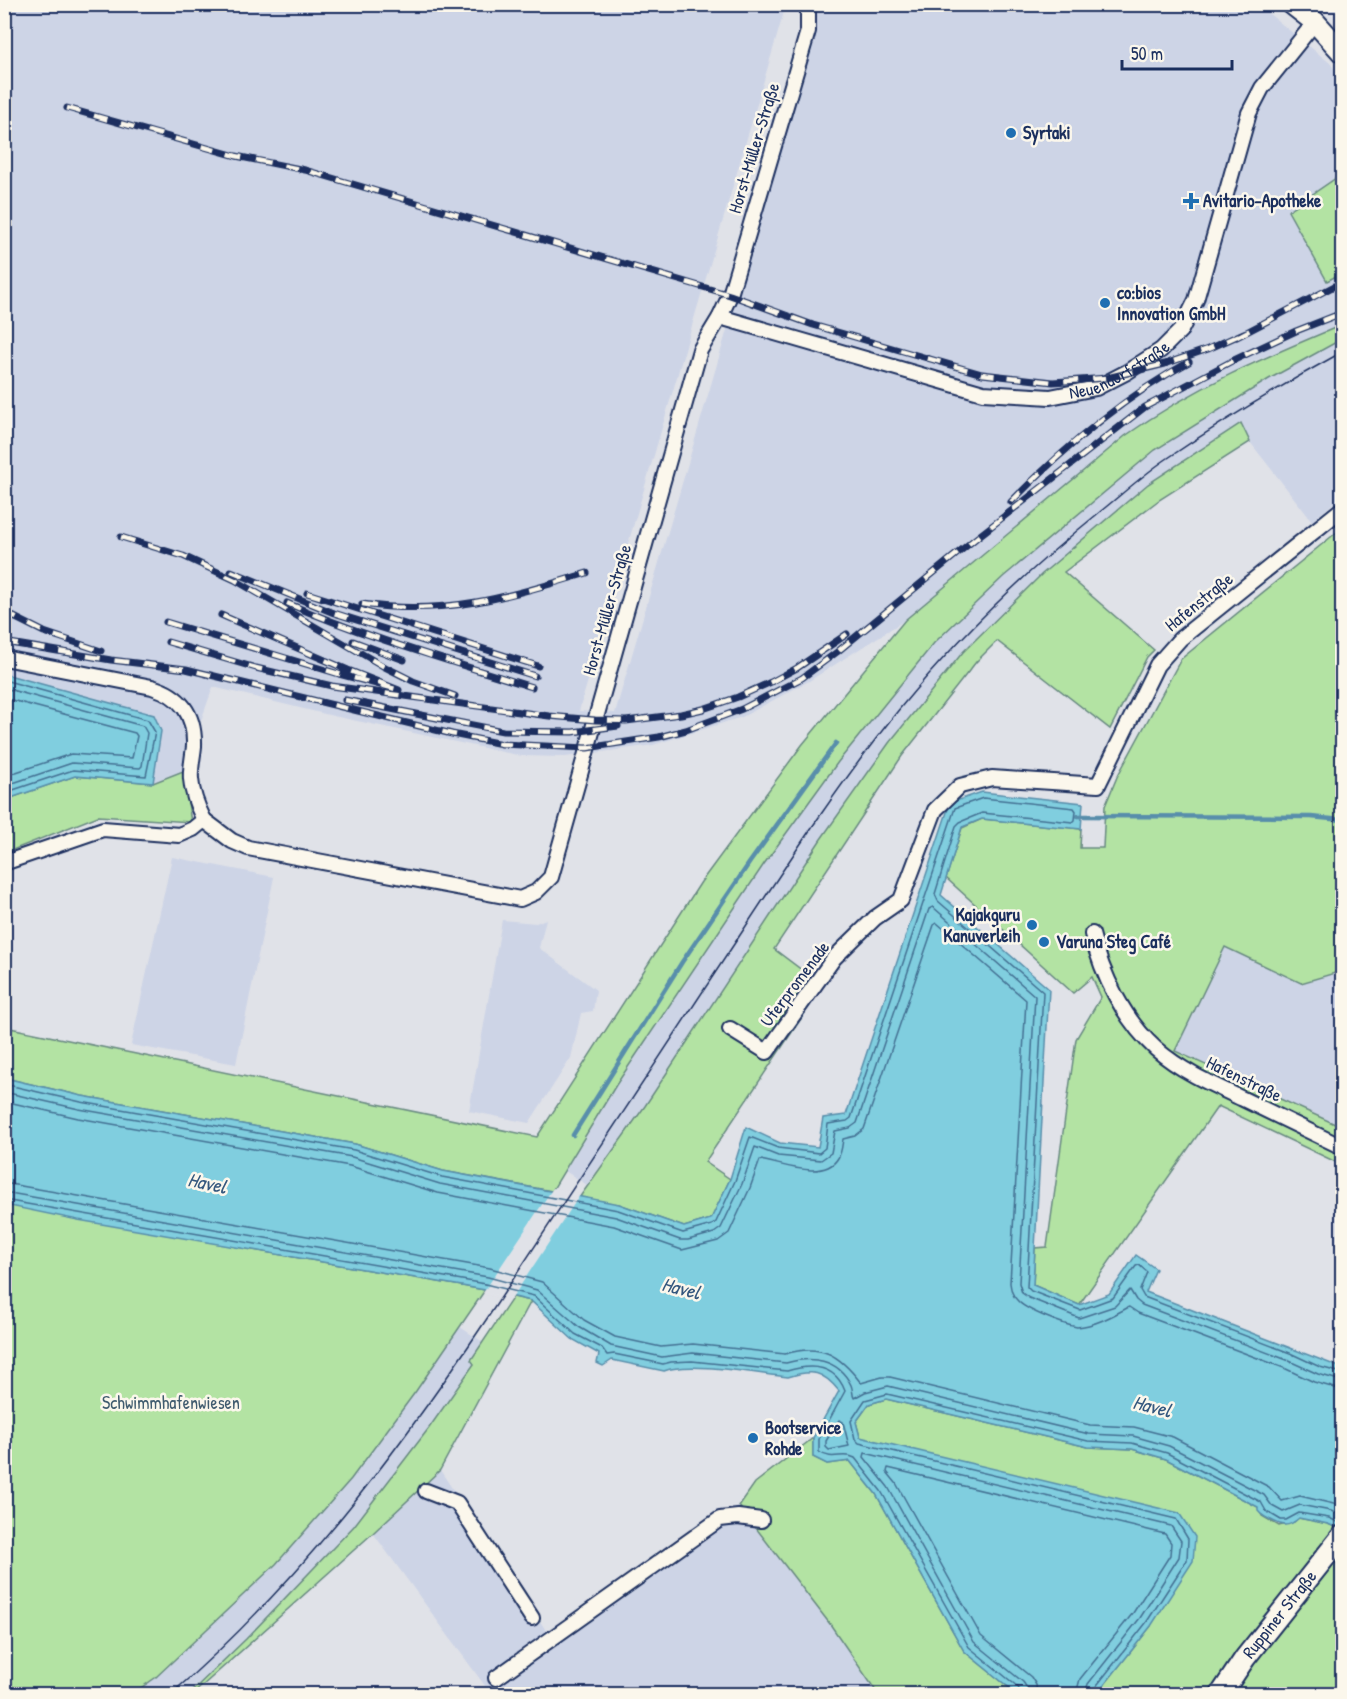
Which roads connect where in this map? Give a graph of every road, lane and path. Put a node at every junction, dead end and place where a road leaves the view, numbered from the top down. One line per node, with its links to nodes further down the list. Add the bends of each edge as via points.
1 (808, 4): 5 (street, Horst-Müller-Straße, via 808,31 730,295)
2 (1292, 4): 3 (main road)
3 (1315, 22): 4 (main road); 5 (street, Neuendorfstraße, via 1255,100 1196,300 1181,330 1161,350 1096,388 1050,397 983,393)
4 (1342, 52)
5 (720, 317): 9 (street, Horst-Müller-Straße, via 700,350 551,877 536,892 520,899 248,848)
6 (1342, 509): 8 (street, Hafenstraße, via 1180,639 1157,665)
7 (4, 658): 9 (street, via 152,687 177,699 193,723 191,778 194,800)
8 (1098, 785): 12 (street, Uferpromenade, via 992,778 960,786 935,810 900,900 834,958 766,1052)
9 (204, 820): 10 (street, via 179,835 103,829)
10 (4, 863)
11 (1092, 934): 13 (street, Hafenstraße, via 1109,983 1128,1016 1155,1048 1197,1076)
12 (730, 1029)
13 (1342, 1147)
14 (426, 1491): 17 (street, via 457,1503)
15 (761, 1520): 18 (street, via 720,1519)
16 (1342, 1536): 19 (main road, Ruppiner Straße, via 1245,1658)
17 (532, 1618)
18 (496, 1678)
19 (1221, 1695)

